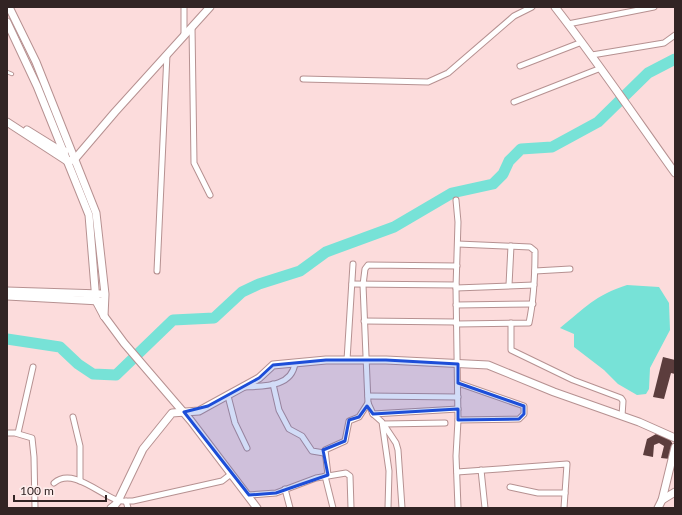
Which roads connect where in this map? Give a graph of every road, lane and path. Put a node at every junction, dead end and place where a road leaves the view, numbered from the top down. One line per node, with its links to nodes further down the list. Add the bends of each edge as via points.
1 (9, 7): 24 (street, via 36,62)
2 (184, 7): 11 (street)
3 (210, 7): 9 (street)
4 (532, 7): 19 (street, via 514,16 448,73 428,82)
5 (555, 7): 8 (street)
6 (654, 7): 8 (street)
7 (7, 22): 24 (street)
8 (568, 24): 12 (street)
9 (192, 27): 11 (street); 27 (street, via 194,163)
10 (675, 35): 14 (street, via 664,43)
11 (184, 36): 13 (street)
12 (582, 42): 14 (street); 15 (street)
13 (167, 54): 23 (street); 34 (street)
14 (592, 55): 16 (street)
15 (520, 66)
16 (601, 68): 20 (street); 26 (street)
17 (7, 72): 18 (lane)
18 (12, 74)
19 (303, 79)
20 (514, 102)
21 (7, 117): 24 (street)
22 (7, 122): 25 (street)
23 (81, 150): 24 (street); 25 (street)
24 (67, 151): 25 (street)
25 (70, 160): 43 (street, via 89,215); 44 (street, via 96,213)
26 (675, 173)
27 (210, 195)
28 (456, 200): 29 (street)
29 (458, 244): 30 (street); 32 (street)
30 (511, 246): 35 (street, via 535,251); 38 (street)
31 (353, 264): 36 (street)
32 (457, 266): 37 (street, via 368,265); 40 (street)
33 (570, 269): 35 (street)
34 (157, 271)
35 (535, 271): 39 (street)
36 (352, 284): 37 (street); 51 (street)
37 (363, 285): 40 (street); 48 (street)
38 (509, 285): 39 (street); 40 (street)
39 (534, 285): 45 (street)
40 (456, 287): 46 (street)
41 (7, 291): 43 (street)
42 (7, 296): 43 (street)
43 (96, 298): 44 (street); 47 (street)
44 (105, 298): 47 (street)
45 (533, 304): 46 (street); 50 (street, via 529,322)
46 (456, 305): 49 (street)
47 (104, 316): 64 (street)
48 (364, 321): 49 (street); 52 (street)
49 (456, 323): 50 (street); 54 (street)
50 (511, 323): 66 (street, via 511,350 573,380 621,398 624,401)
51 (347, 360): 52 (street); 53 (street)
52 (367, 360): 54 (street); 60 (street)
53 (296, 363): 57 (street, via 286,381); 58 (street, via 273,365)
54 (458, 364): 56 (street); 66 (street, via 488,365)
55 (33, 367): 72 (street)
56 (458, 383): 61 (street); 68 (street, via 524,406 524,414 519,419)
57 (273, 384): 58 (street); 76 (street, via 279,410 289,429 302,436 312,451)
58 (243, 388): 59 (street)
59 (228, 396): 64 (street, via 199,411); 75 (street, via 235,423)
60 (368, 396): 61 (street); 62 (street)
61 (458, 397): 63 (street)
62 (368, 403): 65 (street); 76 (street, via 359,417 349,422 345,440 327,448)
63 (458, 409): 65 (street); 68 (street)
64 (184, 412): 79 (street); 89 (street, via 172,413 143,449)
65 (373, 414): 69 (street)
66 (622, 416): 73 (street)
67 (73, 417): 81 (street, via 80,446)
68 (458, 420): 78 (street)
69 (382, 423): 70 (street); 97 (street, via 390,471); 98 (street, via 398,450)
70 (445, 423)
71 (7, 433): 72 (street)
72 (18, 433): 90 (street, via 32,438)
73 (675, 438)
74 (675, 447): 88 (street)
75 (247, 448)
76 (324, 453): 80 (street)
77 (481, 470): 78 (street); 86 (street, via 567,464); 100 (street)
78 (457, 472): 99 (street)
79 (231, 474): 87 (street); 89 (street, via 222,481 133,502)
80 (326, 476): 84 (street); 95 (street); 96 (street, via 349,474)
81 (80, 481): 82 (street, via 59,478); 89 (street)
82 (54, 483)
83 (510, 487): 86 (street, via 538,493)
84 (285, 489): 87 (street, via 270,494); 94 (street)
85 (675, 492): 88 (street)
86 (565, 493): 101 (street)
87 (249, 495): 93 (street)
88 (662, 500): 102 (street)
89 (122, 501): 91 (street); 92 (street)
90 (35, 508)
91 (110, 508)
92 (128, 508)
93 (257, 508)
94 (290, 508)
95 (333, 508)
96 (351, 508)
97 (388, 508)
98 (402, 508)
99 (458, 508)
100 (485, 508)
101 (564, 508)
102 (658, 508)

